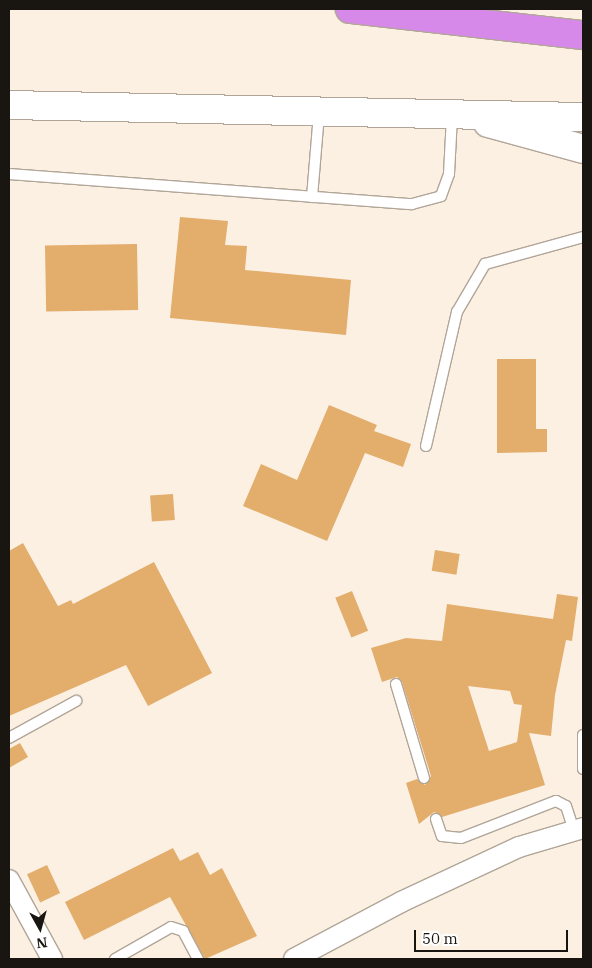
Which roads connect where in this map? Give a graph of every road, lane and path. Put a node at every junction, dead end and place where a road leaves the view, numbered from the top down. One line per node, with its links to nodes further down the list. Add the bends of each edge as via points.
1 (350, 9): 2 (highway)
2 (583, 35)
3 (12, 104): 4 (street)
4 (320, 112): 5 (street); 9 (lane)
5 (452, 114): 6 (street); 7 (street); 9 (lane, via 449,174 441,196 412,204)
6 (583, 117)
7 (583, 149)
8 (9, 174): 9 (lane)
9 (312, 197)
10 (583, 237): 11 (lane, via 485,264 457,312)
11 (426, 446)
12 (396, 684): 17 (lane)
13 (76, 701): 15 (lane)
14 (583, 735): 16 (lane)
15 (9, 738)
16 (583, 769)
17 (424, 778)
18 (436, 819): 19 (lane, via 442,836 461,838 560,802)
19 (579, 829): 24 (street, via 519,847 401,902)
20 (9, 880): 21 (street)
21 (52, 959)
22 (115, 959): 23 (lane, via 171,927 183,931)
23 (198, 959)
24 (294, 959)

